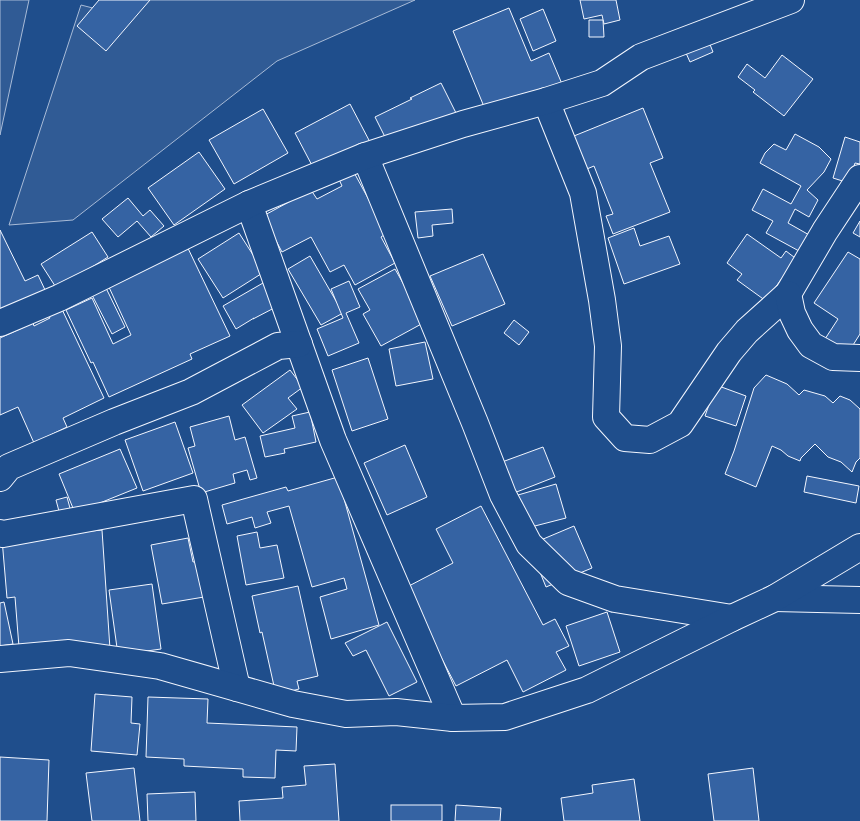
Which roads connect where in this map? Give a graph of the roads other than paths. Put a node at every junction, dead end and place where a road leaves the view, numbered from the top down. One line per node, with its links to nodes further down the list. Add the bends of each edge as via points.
1 (791, 0): 2 (street, via 642,57 602,82)
2 (546, 101): 3 (street); 6 (street, via 583,193 608,346 606,417 625,438 650,440 680,424 747,331)
3 (365, 156): 5 (street); 15 (street, via 503,495 529,544 568,582 615,599)
4 (860, 178): 6 (street, via 825,231)
5 (249, 204): 7 (street, via 59,298); 8 (street)
6 (790, 304): 9 (street, via 811,345 833,357)
7 (0, 323)
8 (299, 344): 10 (street, via 278,346 191,392); 18 (street, via 333,440)
9 (860, 358)
10 (3, 469)
11 (0, 533): 17 (street, via 194,499)
12 (860, 547): 13 (street)
13 (775, 598): 14 (street); 15 (street)
14 (860, 600)
15 (732, 618): 18 (street, via 587,690 505,717)
16 (0, 659): 17 (street, via 68,653 160,666)
17 (237, 688): 18 (street, via 293,704 346,714 396,712)
18 (452, 718)

